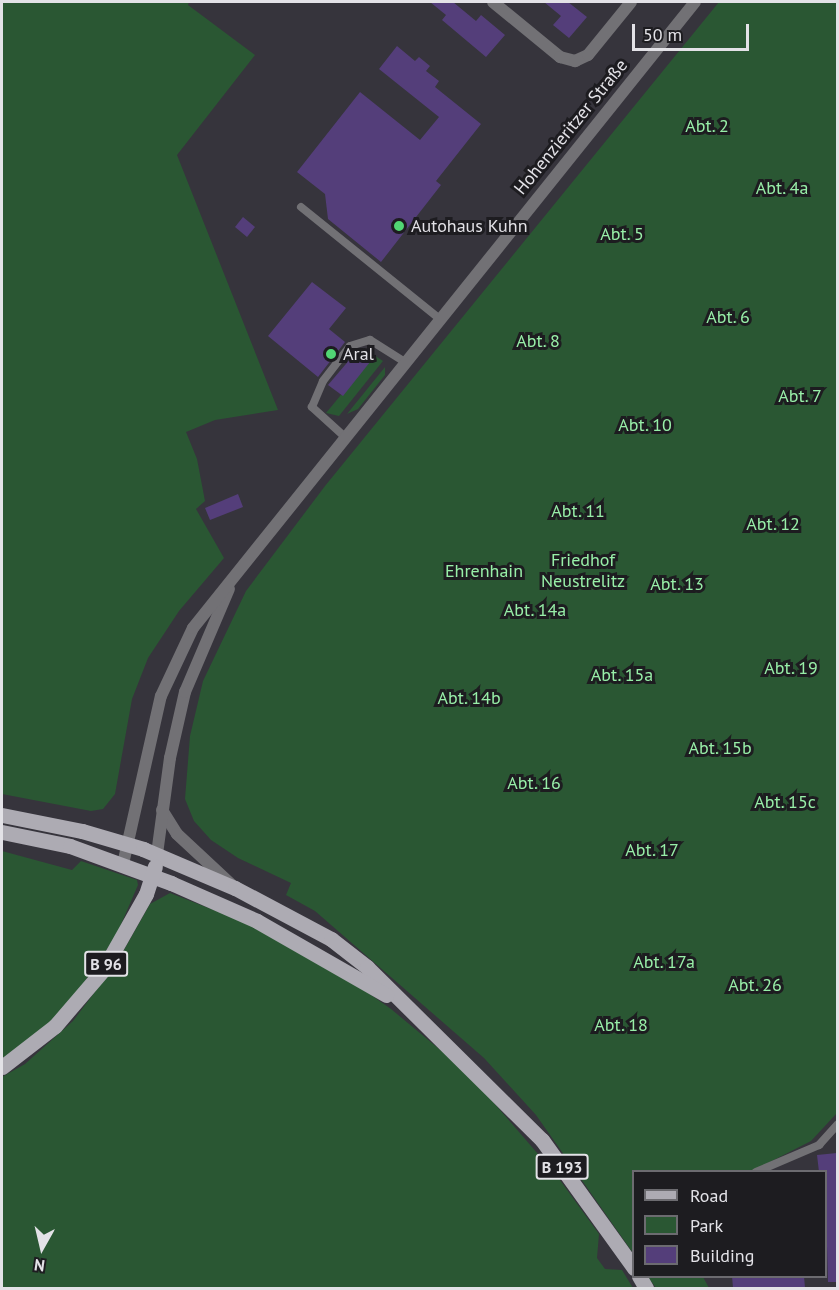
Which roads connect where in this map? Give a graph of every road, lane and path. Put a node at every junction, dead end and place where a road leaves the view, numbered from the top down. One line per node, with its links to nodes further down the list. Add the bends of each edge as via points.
1 (492, 2): 2 (street, via 560,57 575,61 588,55)
2 (631, 2)
3 (695, 2): 5 (street, Hohenzieritzer Straße)
4 (301, 207): 5 (lane)
5 (440, 319): 6 (street, Hohenzieritzer Straße)
6 (405, 362): 7 (street, Hohenzieritzer Straße); 7 (lane, via 370,340 350,346 323,381 312,407)
7 (345, 437): 8 (street, Hohenzieritzer Straße)
8 (273, 527): 9 (street, Hohenzieritzer Straße, via 224,596 202,644 185,692); 12 (street, Hohenzieritzer Straße, via 213,598 180,653 151,733)
9 (162, 810): 13 (street, Hohenzieritzer Straße); 16 (street, via 177,834 219,869)
10 (2, 815): 12 (main road)
11 (2, 832): 14 (main road, via 70,846)
12 (128, 843): 13 (main road); 14 (street, Hohenzieritzer Straße)
13 (158, 854): 15 (main road); 16 (main road, B 193)
14 (123, 864): 15 (main road)
15 (153, 876): 17 (main road, B 193, via 257,921 336,963); 18 (main road, B 96, via 116,948 80,999 55,1026)
16 (235, 888): 17 (main road, B 193, via 331,939 368,967)
17 (414, 1012): 21 (main road, B 193, via 542,1140)
18 (2, 1067)
19 (837, 1124): 20 (lane, via 819,1145)
20 (761, 1170)
21 (632, 1267)

